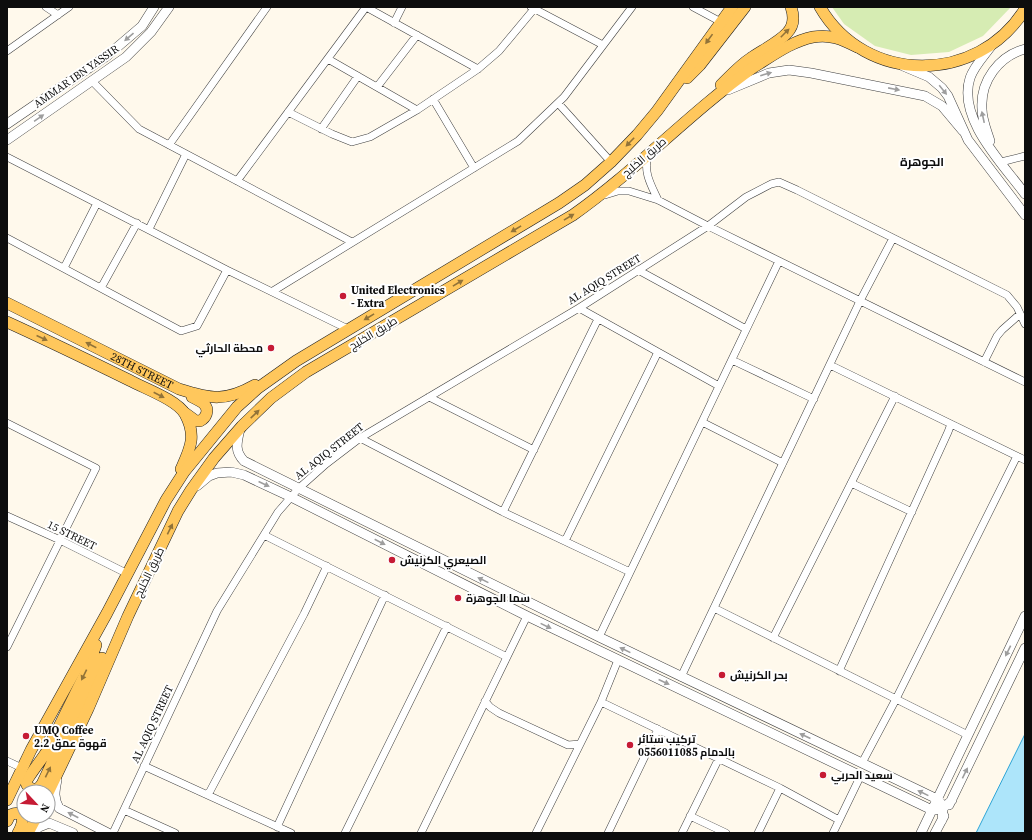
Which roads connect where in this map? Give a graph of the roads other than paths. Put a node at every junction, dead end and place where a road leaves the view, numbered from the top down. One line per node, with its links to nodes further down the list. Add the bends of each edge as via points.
1 (46, 7): 17 (street)
2 (69, 7): 17 (street)
3 (154, 7): 41 (street, AMMAR IBN YASSIR, one-way to 41, via 142,26 108,55)
4 (163, 7): 22 (street)
5 (169, 7): 22 (street, AMMAR IBN YASSIR)
6 (268, 7): 46 (street)
7 (366, 7): 20 (street); 29 (street)
8 (402, 7): 20 (street)
9 (632, 7): 25 (street)
10 (693, 7): 19 (street)
11 (732, 7): 19 (main road, طريق الخليج)
12 (745, 7): 39 (main road, via 700,65)
13 (791, 7): 42 (main road, one-way to 13, via 734,72 787,33 793,21)
14 (820, 7): 26 (main road, via 832,25)
15 (532, 8): 25 (street); 31 (street, via 499,51)
16 (1025, 9): 21 (main road)
17 (58, 15): 27 (street)
18 (1025, 18): 21 (street)
19 (721, 22): 39 (main road, طريق الخليج, one-way to 39)
20 (394, 23): 23 (street)
21 (1012, 26): 24 (main road)
22 (146, 36): 33 (street, AMMAR IBN YASSIR, via 126,57)
23 (417, 36): 31 (street); 34 (street)
24 (992, 44): 30 (main road, via 963,60 948,64); 49 (street, via 970,78 968,98 975,121)
25 (603, 45): 37 (street)
26 (857, 46): 30 (main road, via 883,60); 35 (main road, طريق الخليج, via 836,37 822,36 804,40 765,60)
27 (8, 48)
28 (1025, 49): 49 (street, one-way to 28, via 982,116 983,92 997,65 1009,55)
29 (328, 59): 32 (street); 40 (street)
30 (898, 64): 44 (street, one-way to 44, via 929,77 942,88)
31 (478, 69): 36 (street)
32 (358, 76): 34 (street); 43 (street)
33 (92, 81): 45 (street, AMMAR IBN YASSIR, one-way to 33); 46 (street, via 139,129)
34 (377, 87): 38 (street)
35 (718, 94): 42 (main road, طريق الخليج); 44 (street, one-way to 44, via 768,73 789,70 811,73 925,96 942,106)
36 (433, 99): 38 (street); 54 (street)
37 (558, 103): 52 (street); 54 (street, via 518,141)
38 (416, 110): 43 (street, via 370,137 352,142)
39 (657, 111): 52 (main road, طريق الخليج, one-way to 52)
40 (288, 112): 43 (street); 55 (street)
41 (7, 124)
42 (683, 124): 47 (main road, طريق الخليج)
43 (321, 129)
44 (963, 131): 62 (street)
45 (7, 140)
46 (169, 145): 48 (street)
47 (649, 153): 56 (street, via 646,172); 59 (main road, طريق الخليج)
48 (186, 154): 55 (street); 65 (street)
49 (994, 154): 53 (street)
50 (1025, 156): 53 (street)
51 (7, 157): 61 (street)
52 (611, 162): 83 (main road, طريق الخليج, one-way to 83, via 559,203)
53 (1001, 162): 58 (street)
54 (474, 168): 68 (street)
55 (237, 181): 68 (street)
56 (650, 184): 57 (street, via 644,192); 60 (street)
57 (638, 194): 59 (street, via 622,190); 60 (street)
58 (1025, 194)
59 (597, 198): 99 (main road, طريق الخليج, one-way to 59, via 271,398 306,372 573,215)
60 (658, 200): 64 (street)
61 (97, 203): 63 (street); 70 (street)
62 (1023, 209)
63 (137, 223): 65 (street); 73 (street)
64 (708, 226): 67 (street, AL AQIQ STREET, via 746,197 779,182); 69 (street); 72 (street, AL AQIQ STREET)
65 (149, 229): 71 (street)
66 (7, 238): 70 (street)
67 (893, 238): 75 (street); 78 (street, via 1007,296)
68 (352, 242): 74 (street)
69 (779, 261): 75 (street); 82 (street)
70 (64, 268): 73 (street)
71 (227, 270): 73 (street, via 197,326 181,331); 74 (street)
72 (638, 270): 77 (street, AL AQIQ STREET); 82 (street)
73 (101, 288)
74 (273, 291): 83 (street)
75 (860, 301): 86 (street); 87 (street)
76 (7, 303): 91 (main road, 28TH STREET, one-way to 76)
77 (579, 308): 79 (street); 93 (street, AL AQIQ STREET)
78 (1020, 314): 81 (street); 86 (street, via 997,336)
79 (598, 319): 84 (street); 101 (street)
80 (7, 322): 95 (main road, 28TH STREET, one-way to 95, via 162,396)
81 (1025, 324)
82 (746, 329): 85 (street)
83 (348, 330): 88 (main road, طريق الخليج)
84 (658, 352): 90 (street); 117 (street)
85 (732, 360): 90 (street); 94 (street)
86 (984, 362): 89 (street)
87 (830, 365): 92 (street); 94 (street)
88 (280, 371): 91 (main road, 28TH STREET, via 245,391 225,397 208,398); 111 (main road, طريق الخليج, via 237,408 189,466)
89 (1025, 382)
90 (719, 386): 96 (street)
91 (179, 389): 95 (main road, via 205,404 207,412 200,421)
92 (895, 396): 98 (street); 107 (street)
93 (429, 397): 100 (street, AL AQIQ STREET); 101 (street)
94 (814, 399): 105 (street)
95 (184, 413): 111 (main road, 28TH STREET, via 190,425 192,442)
96 (702, 422): 105 (street); 119 (street)
97 (7, 423): 116 (street, via 96,468)
98 (951, 424): 102 (street); 113 (street)
99 (240, 429): 104 (street, via 236,447); 109 (main road, طريق الخليج, via 214,458)
100 (360, 438): 108 (street, AL AQIQ STREET); 112 (street)
101 (534, 450): 112 (street)
102 (1017, 456): 103 (street); 136 (street)
103 (1025, 460)
104 (244, 461): 106 (street, via 237,460 233,465 234,469); 108 (street)
105 (783, 463): 123 (street)
106 (244, 475): 109 (street, via 231,472 217,473); 110 (street, one-way to 110)
107 (851, 483): 113 (street); 129 (street)
108 (298, 489): 110 (street, AL AQIQ STREET); 128 (street, one-way to 108)
109 (191, 490): 121 (main road, طريق الخليج, one-way to 109, via 178,511)
110 (291, 497): 115 (street, AL AQIQ STREET); 125 (street, one-way to 125)
111 (166, 500): 120 (main road, طريق الخليج)
112 (503, 512): 117 (street)
113 (912, 512): 134 (street)
114 (8, 519): 116 (street, 15 STREET)
115 (264, 535): 118 (street); 145 (street, AL AQIQ STREET, via 217,611)
116 (60, 540): 120 (street, 15 STREET); 130 (street)
117 (565, 541): 119 (street)
118 (326, 566): 122 (street); 151 (street, via 304,614)
119 (630, 572): 128 (street)
120 (128, 574): 124 (main road, طريق الخليج)
121 (139, 592): 124 (main road, one-way to 121, via 88,668 45,755 27,779 26,782 32,789 37,790 42,784 115,633); 147 (main road, طريق الخليج)
122 (385, 595): 127 (street); 163 (street)
123 (714, 608): 129 (street); 135 (street)
124 (107, 613): 146 (main road, طريق الخليج)
125 (527, 616): 132 (street); 133 (street, one-way to 133)
126 (1025, 616): 140 (street, one-way to 140)
127 (447, 626): 132 (street); 172 (street)
128 (599, 637): 135 (street, one-way to 128)
129 (773, 638): 134 (street)
130 (7, 647)
131 (1025, 648): 154 (street, one-way to 131)
132 (507, 656): 137 (street)
133 (618, 660): 138 (street); 148 (street, one-way to 148)
134 (839, 671): 136 (street)
135 (681, 677): 144 (street, one-way to 135)
136 (896, 699): 140 (street); 144 (street)
137 (485, 701): 141 (street, via 499,713 568,745); 173 (street)
138 (601, 702): 139 (street); 141 (street)
139 (658, 729): 142 (street); 175 (street)
140 (968, 735): 153 (street)
141 (580, 744): 174 (street)
142 (719, 758): 150 (street); 158 (street)
143 (7, 761): 146 (street)
144 (862, 763): 153 (street, one-way to 144)
145 (144, 766): 151 (street); 156 (street, AL AQIQ STREET)
146 (22, 768): 152 (main road, طريق الخليج)
147 (59, 771): 149 (main road, طريق الخليج); 168 (street, one-way to 147, via 59,808 54,796)
148 (861, 775): 157 (street); 159 (street)
149 (52, 784)
150 (780, 788): 159 (street); 178 (street)
151 (208, 795): 163 (street)
152 (7, 800)
153 (937, 800): 155 (street); 157 (street)
154 (952, 800): 155 (street); 160 (street)
155 (942, 808): 157 (street); 160 (street)
156 (124, 810): 169 (street, AL AQIQ STREET); 170 (street)
157 (932, 810): 180 (street)
158 (690, 816): 176 (street); 177 (street)
159 (839, 820): 179 (street)
160 (942, 820): 181 (street)
161 (7, 821): 164 (main road, via 13,814 20,815 23,822)
162 (33, 824): 165 (main road)
163 (277, 827): 171 (street)
164 (18, 833)
165 (28, 833)
166 (32, 833): 167 (street, via 49,823)
167 (73, 833)
168 (108, 833)
169 (113, 833)
170 (175, 833)
171 (291, 833)
172 (345, 833)
173 (421, 833)
174 (536, 833)
175 (608, 833)
176 (682, 833)
177 (726, 833)
178 (758, 833)
179 (833, 833)
180 (921, 833)
181 (936, 833)

